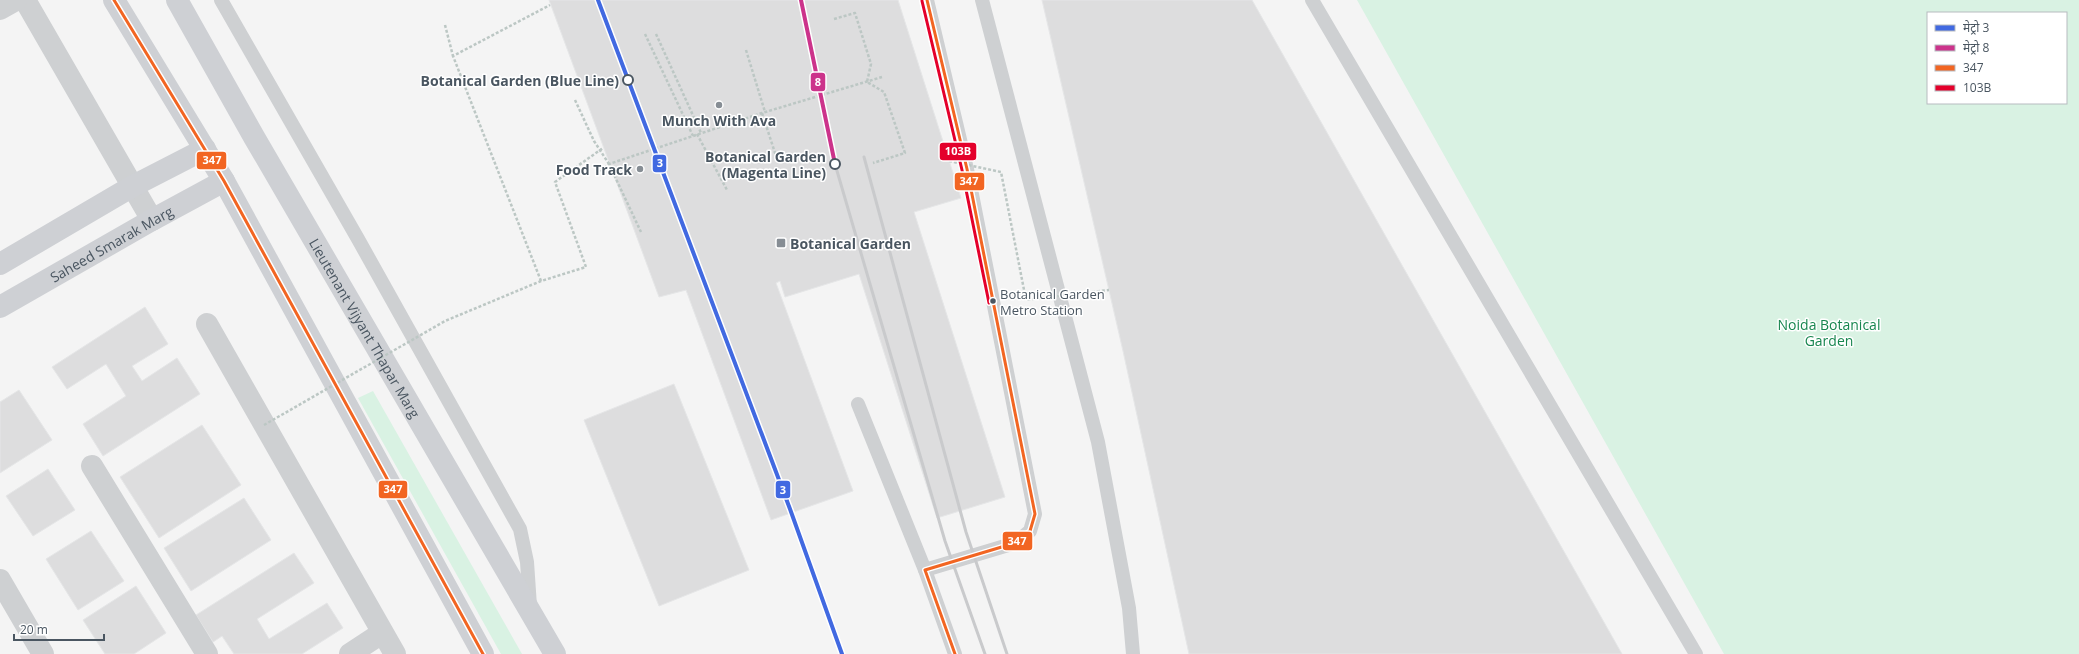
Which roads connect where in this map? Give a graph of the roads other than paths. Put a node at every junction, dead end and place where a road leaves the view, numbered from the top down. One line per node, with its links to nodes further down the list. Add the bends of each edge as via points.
1 (16, 0): 9 (street)
2 (25, 0): 12 (street)
3 (114, 0): 10 (main road)
4 (177, 0): 21 (main road, Lieutenant Vijyant Thapar Marg)
5 (221, 0): 21 (lane, via 520,529 527,562)
6 (927, 0): 19 (lane, via 967,169 1035,514 1030,532 1014,543)
7 (982, 0): 30 (lane, via 1098,442 1130,608)
8 (1312, 0): 31 (lane)
9 (0, 9)
10 (205, 149): 11 (main road); 12 (main road)
11 (224, 181): 13 (main road, Saheed Smarak Marg); 27 (main road)
12 (133, 186): 13 (street); 14 (main road)
13 (152, 220): 15 (main road, Saheed Smarak Marg)
14 (0, 264)
15 (0, 307)
16 (207, 324): 22 (street)
17 (858, 404): 19 (lane)
18 (92, 466): 24 (street)
19 (926, 570): 29 (lane)
20 (0, 580): 23 (street)
21 (530, 612): 28 (main road, Lieutenant Vijyant Thapar Marg)
22 (382, 632): 25 (street); 26 (street)
23 (43, 654)
24 (207, 654)
25 (350, 654)
26 (395, 654)
27 (483, 654)
28 (555, 654)
29 (955, 654)
30 (1133, 654)
31 (1696, 654)

